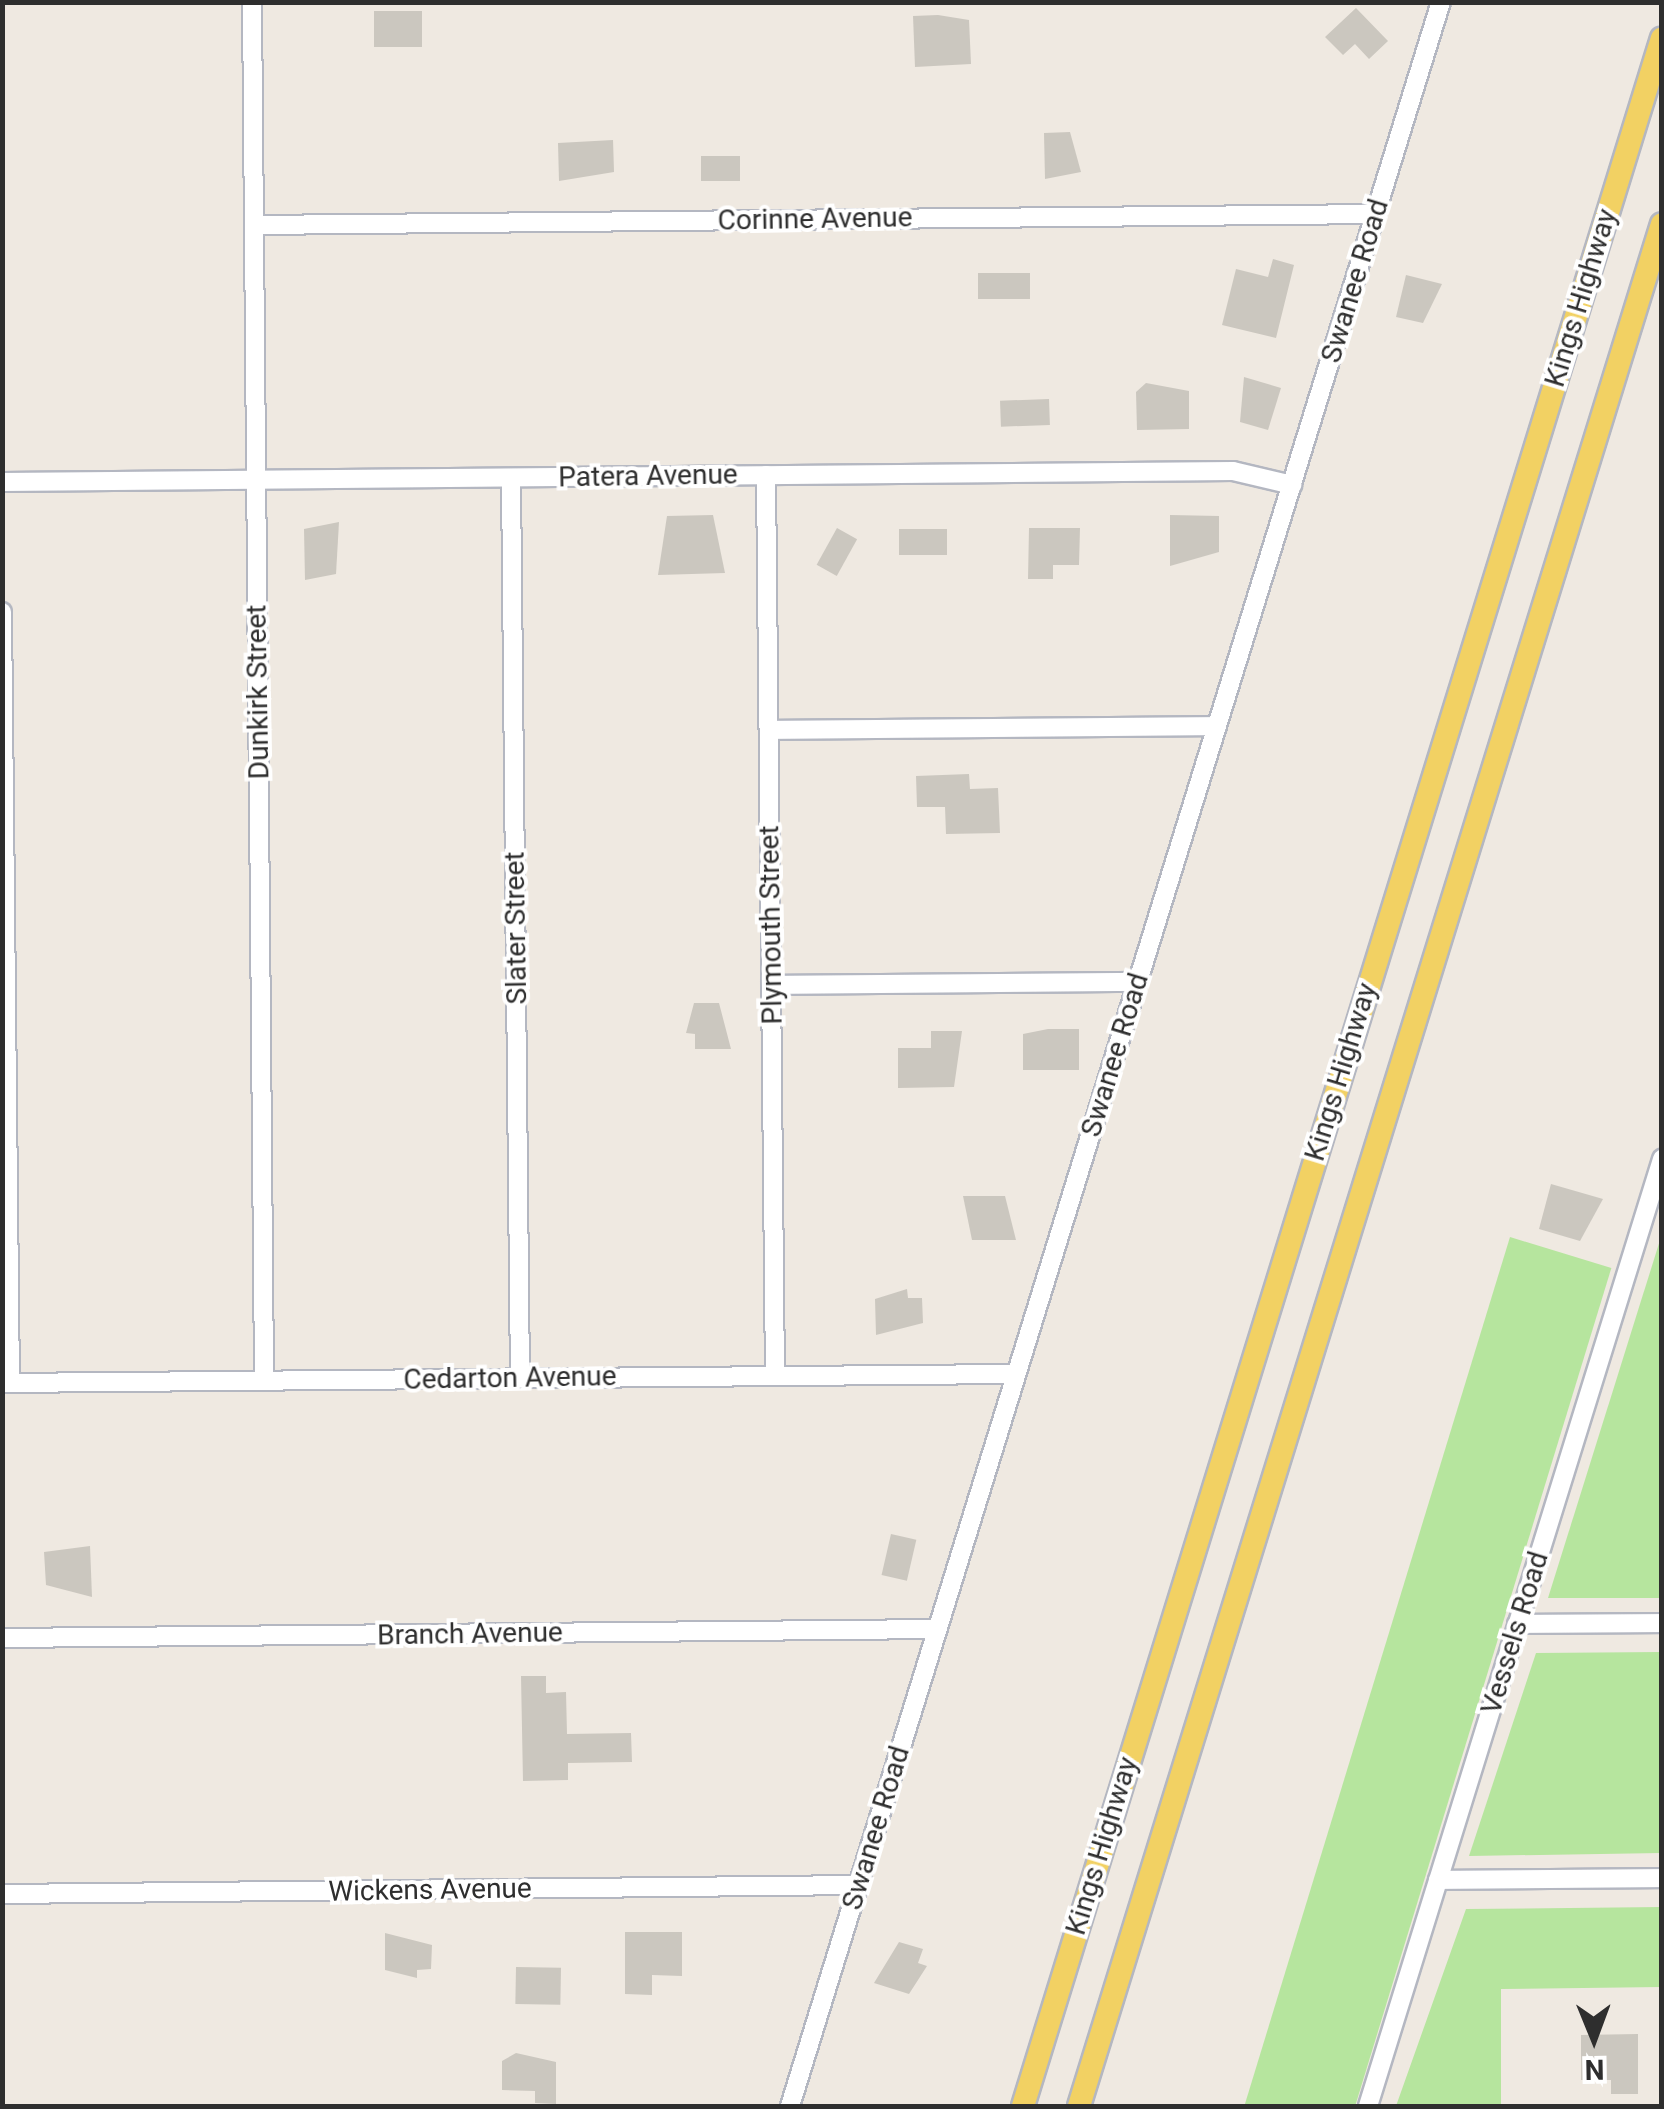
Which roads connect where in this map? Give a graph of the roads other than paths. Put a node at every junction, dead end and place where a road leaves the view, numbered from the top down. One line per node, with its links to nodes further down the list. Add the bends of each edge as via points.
1 (252, 2): 5 (street, Dunkirk Street)
2 (1441, 2): 4 (street, Swanee Road)
3 (1662, 38): 32 (main road, Kings Highway)
4 (1376, 214): 5 (street, Corinne Avenue); 11 (street, Swanee Road)
5 (254, 224): 9 (street, Dunkirk Street)
6 (1662, 224): 33 (main road, Kings Highway)
7 (766, 475): 8 (street, Patera Avenue); 11 (street, Patera Avenue, via 1233,471); 14 (street, Plymouth Street)
8 (512, 478): 9 (street, Patera Avenue); 20 (street, Slater Street)
9 (256, 480): 10 (street, Patera Avenue); 21 (street, Dunkirk Street)
10 (2, 482)
11 (1292, 484): 13 (street, Swanee Road)
12 (2, 612): 22 (street)
13 (1217, 726): 14 (street); 15 (street, Swanee Road)
14 (769, 730): 16 (street, Plymouth Street)
15 (1138, 982): 16 (street); 18 (street, Swanee Road)
16 (771, 985): 19 (street, Plymouth Street)
17 (1662, 1159): 24 (street, Vessels Road)
18 (1016, 1374): 19 (street, Cedarton Avenue); 25 (street, Swanee Road)
19 (774, 1376): 20 (street, Cedarton Avenue)
20 (520, 1378): 21 (street, Cedarton Avenue)
21 (264, 1381): 22 (street, Cedarton Avenue)
22 (6, 1383)
23 (1662, 1623): 24 (street)
24 (1517, 1624): 28 (street, Vessels Road)
25 (937, 1630): 26 (street, Branch Avenue); 29 (street, Swanee Road)
26 (2, 1638)
27 (1662, 1878): 28 (street)
28 (1438, 1880): 34 (street, Vessels Road)
29 (858, 1885): 30 (street, Wickens Avenue); 31 (street, Swanee Road)
30 (2, 1894)
31 (790, 2106)
32 (1023, 2106)
33 (1079, 2106)
34 (1368, 2106)

